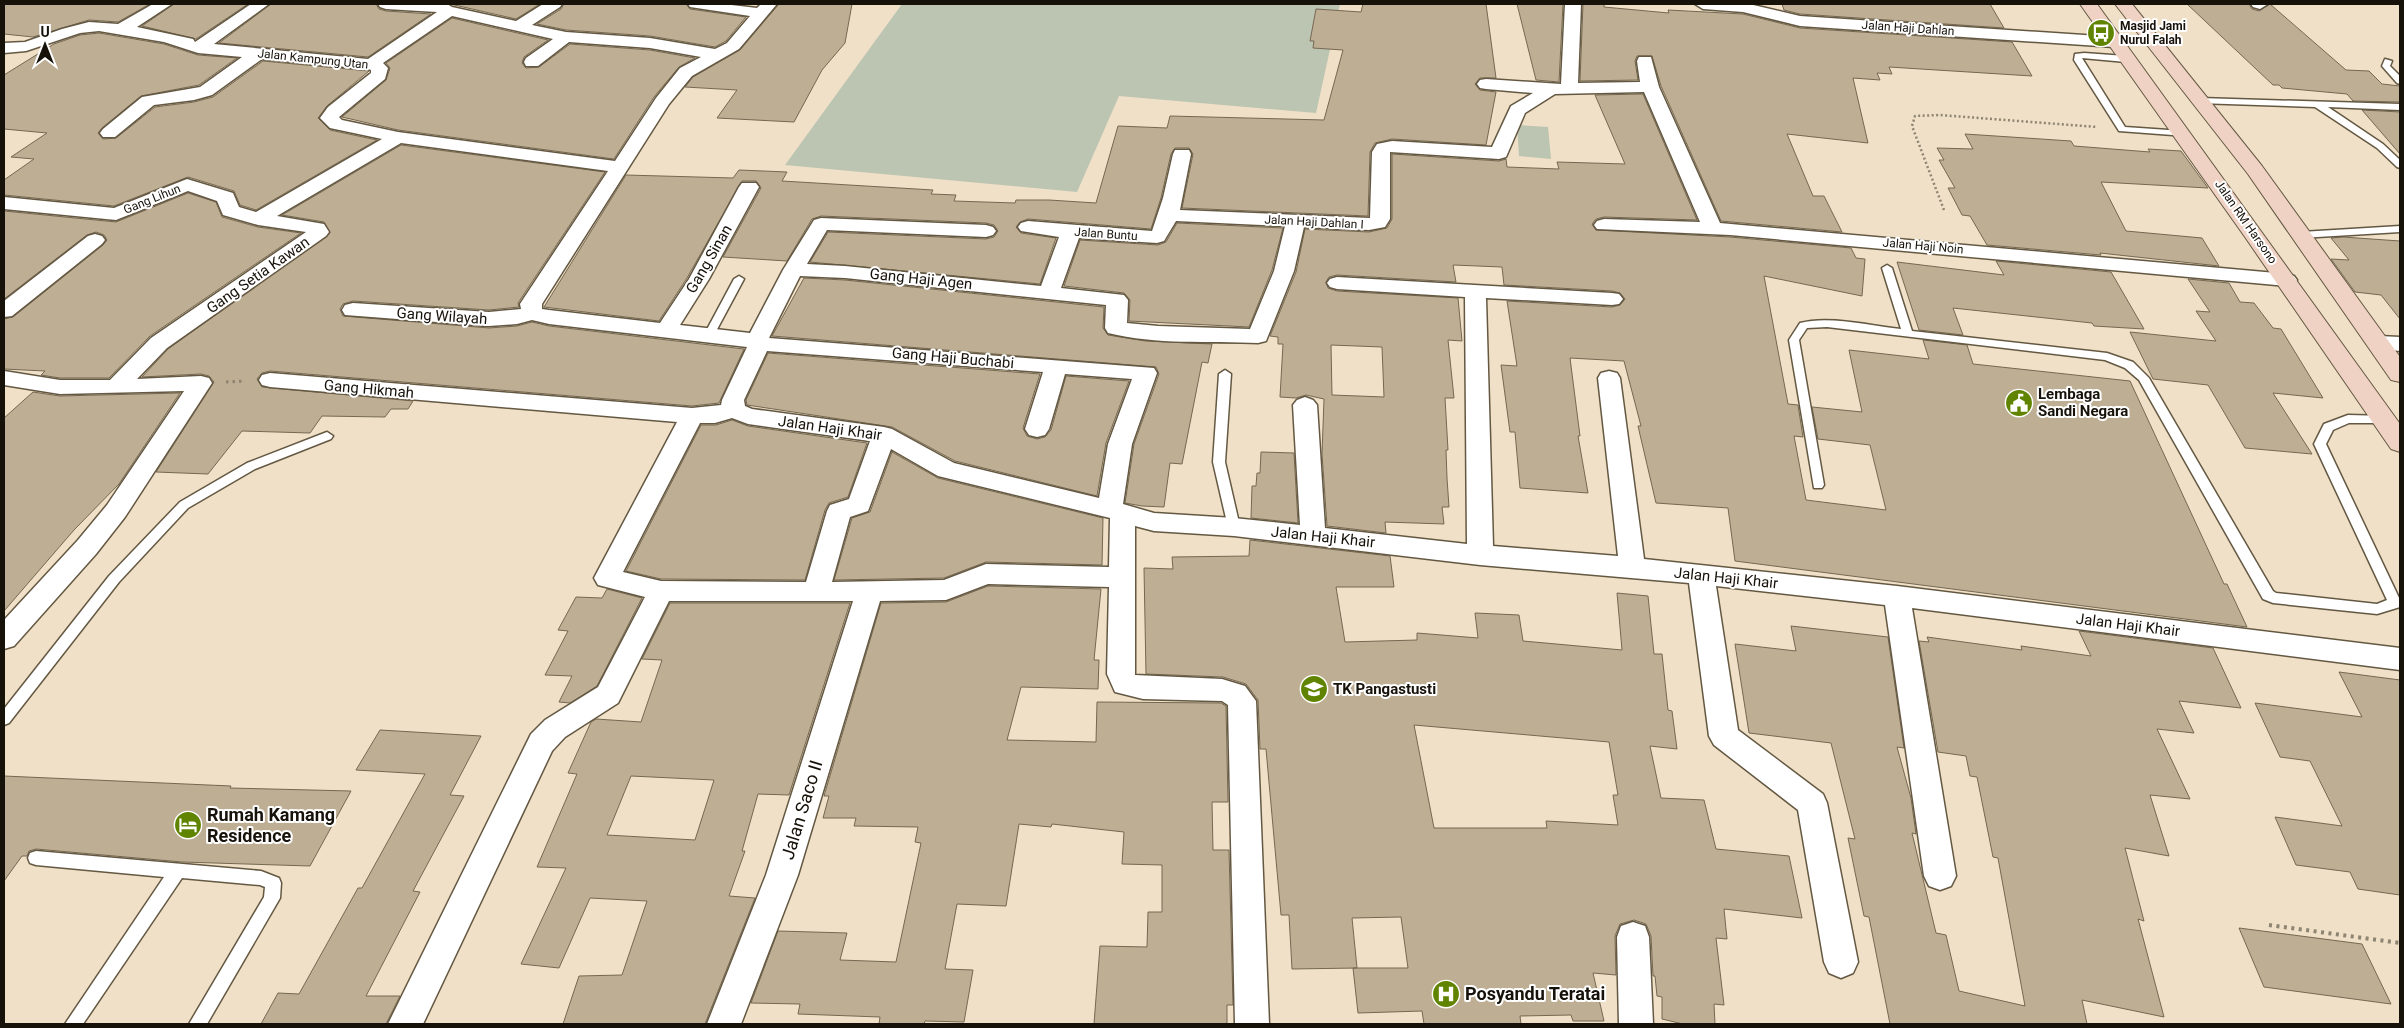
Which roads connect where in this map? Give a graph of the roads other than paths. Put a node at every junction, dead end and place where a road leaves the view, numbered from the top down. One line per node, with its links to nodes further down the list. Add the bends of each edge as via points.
1 (164, 4): 14 (street)
2 (261, 4): 19 (street)
3 (386, 4): 11 (street)
4 (554, 4): 13 (street)
5 (696, 4): 12 (street)
6 (1572, 4): 31 (street)
7 (1703, 4): 10 (street, Jalan Haji Dahlan)
8 (2088, 4): 16 (main road, Jalan RM Harsono)
9 (2123, 4): 32 (main road)
10 (1759, 7): 16 (street, Jalan Haji Dahlan, via 1800,21)
11 (447, 8): 13 (street); 27 (street)
12 (765, 8): 21 (street, via 733,46)
13 (519, 26): 15 (street)
14 (119, 30): 17 (street, Jalan Kampung Utan, via 90,26); 19 (street, Jalan Kampung Utan, via 187,42 188,46)
15 (566, 37): 21 (street, via 650,43); 24 (street)
16 (2114, 42): 22 (main road, Jalan RM Harsono)
17 (26, 47): 18 (street, Jalan Kampung Utan); 26 (street, via 23,53)
18 (4, 48)
19 (198, 48): 20 (street, Jalan Kampung Utan)
20 (259, 53): 27 (street, Jalan Kampung Utan); 35 (street, via 206,91 148,101)
21 (718, 54): 40 (street, via 686,72 662,102)
22 (2126, 59): 36 (main road, Jalan RM Harsono); 36 (lane, via 2078,56 2122,129)
23 (1646, 61): 30 (street)
24 (532, 62)
25 (2388, 62): 28 (lane, via 2386,66)
26 (4, 63)
27 (371, 64): 37 (street, Jalan Kampung Utan, via 380,68 379,75 329,118 336,124)
28 (2400, 80)
29 (1486, 84): 31 (street)
30 (1650, 87): 31 (street); 48 (street)
31 (1560, 88): 45 (street, Jalan Haji Dahlan I, via 1517,110 1499,153 1383,148 1378,223)
32 (2200, 101): 33 (lane); 53 (main road)
33 (2318, 105): 34 (lane); 39 (lane, via 2380,146)
34 (2400, 107)
35 (110, 132)
36 (2183, 134): 52 (main road, Jalan RM Harsono)
37 (398, 137): 40 (street, Jalan Kampung Utan); 44 (street)
38 (1182, 154): 43 (street)
39 (2400, 165)
40 (621, 167): 65 (street, via 531,304)
41 (749, 187): 66 (street, Gang Sinan)
42 (4, 203): 44 (street, Gang Lihun, via 116,214 187,185 226,197 230,211)
43 (1169, 214): 45 (street, Jalan Haji Dahlan I); 51 (street, Jalan Buntu, via 1158,237)
44 (258, 219): 77 (street, Gang Setia Kawan, via 317,228 319,232 159,343)
45 (1296, 221): 61 (street, Gang Haji Agen, via 1284,271 1258,336 1158,333 1116,328 1117,300)
46 (1604, 225): 48 (street, Jalan Haji Noin)
47 (1028, 227): 51 (street, Jalan Buntu)
48 (1712, 228): 58 (street, Jalan Haji Noin)
49 (2400, 229): 53 (lane)
50 (986, 232): 56 (street, via 821,224)
51 (1071, 232): 61 (street)
52 (2253, 233): 53 (main road); 58 (main road, Jalan RM Harsono)
53 (2301, 235): 70 (main road)
54 (95, 240): 64 (street)
55 (1887, 268): 67 (lane)
56 (793, 270): 61 (street, Gang Haji Agen); 69 (street)
57 (738, 279): 68 (lane)
58 (2287, 280): 81 (main road, Jalan RM Harsono)
59 (1337, 283): 60 (street)
60 (1475, 291): 62 (street); 90 (street)
61 (1048, 292)
62 (1612, 299)
63 (353, 310): 65 (street, Gang Wilayah, via 489,319)
64 (4, 311)
65 (532, 313): 66 (street)
66 (667, 330): 68 (street)
67 (1907, 332): 81 (lane, via 2107,357 2129,365 2143,378 2264,592 2273,598 2377,610 2395,603 2320,444 2328,427 2348,419); 86 (lane, via 1827,324 1804,325 1794,340)
68 (709, 335): 69 (street)
69 (758, 343): 71 (street, Gang Haji Buchabi); 79 (street, via 733,400)
70 (2390, 344): 73 (main road)
71 (1056, 367): 82 (street); 87 (street, Gang Haji Buchabi, via 1146,373 1120,444)
72 (1225, 374): 88 (lane, via 1219,462)
73 (2400, 374)
74 (4, 378): 77 (street, via 60,387)
75 (1609, 378): 91 (street)
76 (270, 380): 80 (street, Gang Hikmah)
77 (116, 387): 98 (street, via 201,383 116,511)
78 (1305, 406): 89 (street)
79 (733, 410): 80 (street, Gang Hikmah); 83 (street, Jalan Haji Khair, via 748,416)
80 (692, 416): 94 (street, via 607,578)
81 (2384, 419): 85 (main road, Jalan RM Harsono)
82 (1037, 429)
83 (884, 435): 87 (street, Jalan Haji Khair, via 947,470); 96 (street, via 859,505 839,511)
84 (327, 436): 100 (lane, via 251,466 184,505 114,579)
85 (2400, 443)
86 (1818, 485)
87 (1116, 512): 88 (street, Jalan Haji Khair, via 1154,522); 92 (street)
88 (1234, 527): 89 (street, Jalan Haji Khair)
89 (1313, 536): 90 (street, Jalan Haji Khair)
90 (1480, 554): 91 (street, Jalan Haji Khair)
91 (1632, 567): 93 (street, Jalan Haji Khair)
92 (1122, 576): 95 (street, via 986,574 946,590); 110 (street, via 1121,674 1125,684 1143,688 1222,690 1235,694 1242,701)
93 (1701, 576): 97 (street, Jalan Haji Khair); 105 (street, via 1724,736 1812,803)
94 (661, 591): 96 (street); 108 (street, via 608,695 559,725 541,743)
95 (870, 591): 96 (street); 109 (street, Jalan Saco II, via 782,875)
96 (816, 592)
97 (1897, 596): 99 (street, Jalan Haji Khair); 103 (street)
98 (4, 638)
99 (2400, 659)
100 (4, 720)
101 (36, 858): 102 (lane)
102 (178, 870): 106 (lane); 107 (lane, via 261,878 273,883 272,898)
103 (1940, 876)
104 (1633, 937): 111 (street)
105 (1842, 962)
106 (73, 1024)
107 (198, 1024)
108 (405, 1024)
109 (724, 1024)
110 (1252, 1024)
111 (1636, 1024)

